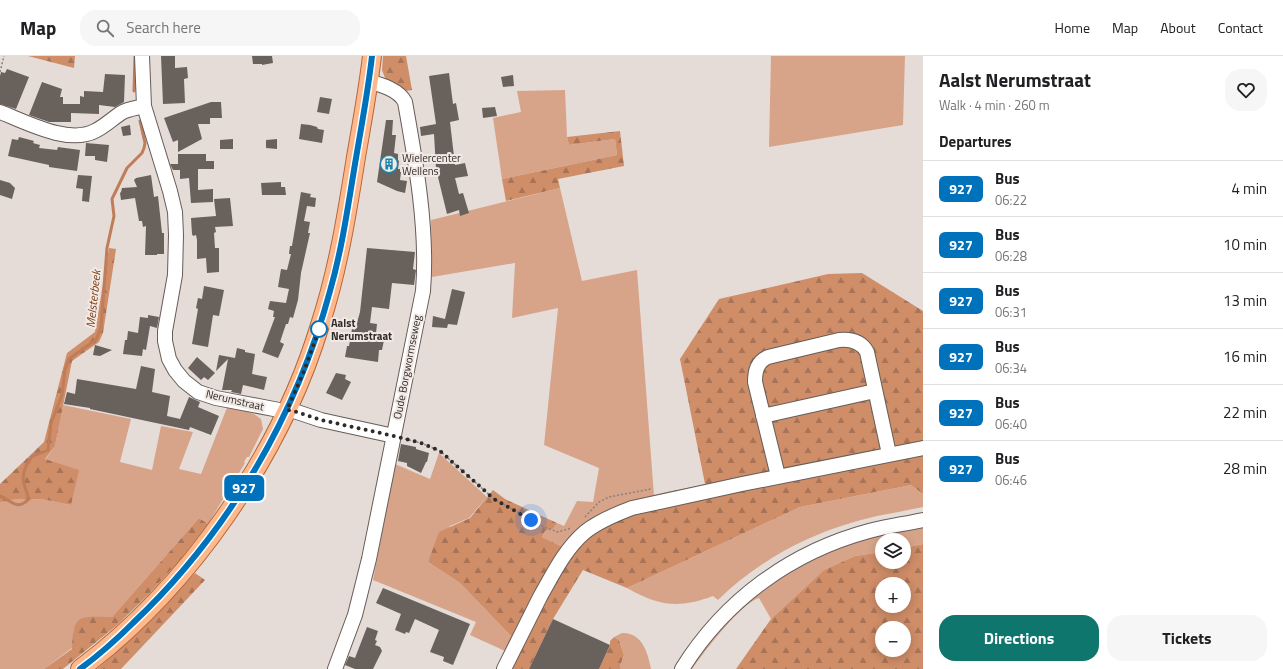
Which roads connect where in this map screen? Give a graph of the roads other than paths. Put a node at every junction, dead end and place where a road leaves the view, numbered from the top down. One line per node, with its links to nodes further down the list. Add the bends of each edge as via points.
1 (142, 56): 4 (street, Nerumstraat)
2 (372, 56): 3 (main road)
3 (368, 82): 7 (main road, via 345,224 330,291 320,327); 9 (street, Oude Borgwormseweg, via 402,95 405,102 414,154 425,266)
4 (144, 106): 5 (street, via 122,112 104,126 81,135 51,131); 7 (street, Nerumstraat, via 175,212 175,275 165,330 169,359 184,381 198,392 254,406)
5 (0, 112)
6 (875, 391): 8 (street); 8 (street, via 865,348 855,341 839,340 768,357 761,361 756,368 755,376); 11 (street)
7 (287, 410): 9 (street, Nerumstraat); 14 (main road, via 241,493 205,544 154,603)
8 (763, 416): 12 (street)
9 (394, 436): 15 (street, Oude Borgwormseweg, via 359,601)
10 (923, 448): 11 (street)
11 (889, 454): 12 (street)
12 (778, 476): 16 (street, via 632,508 608,518 587,531 568,549 553,573)
13 (923, 520): 17 (street, via 842,539 787,566 746,594 727,611 692,652)
14 (80, 669)
15 (335, 669)
16 (504, 669)
17 (682, 669)

